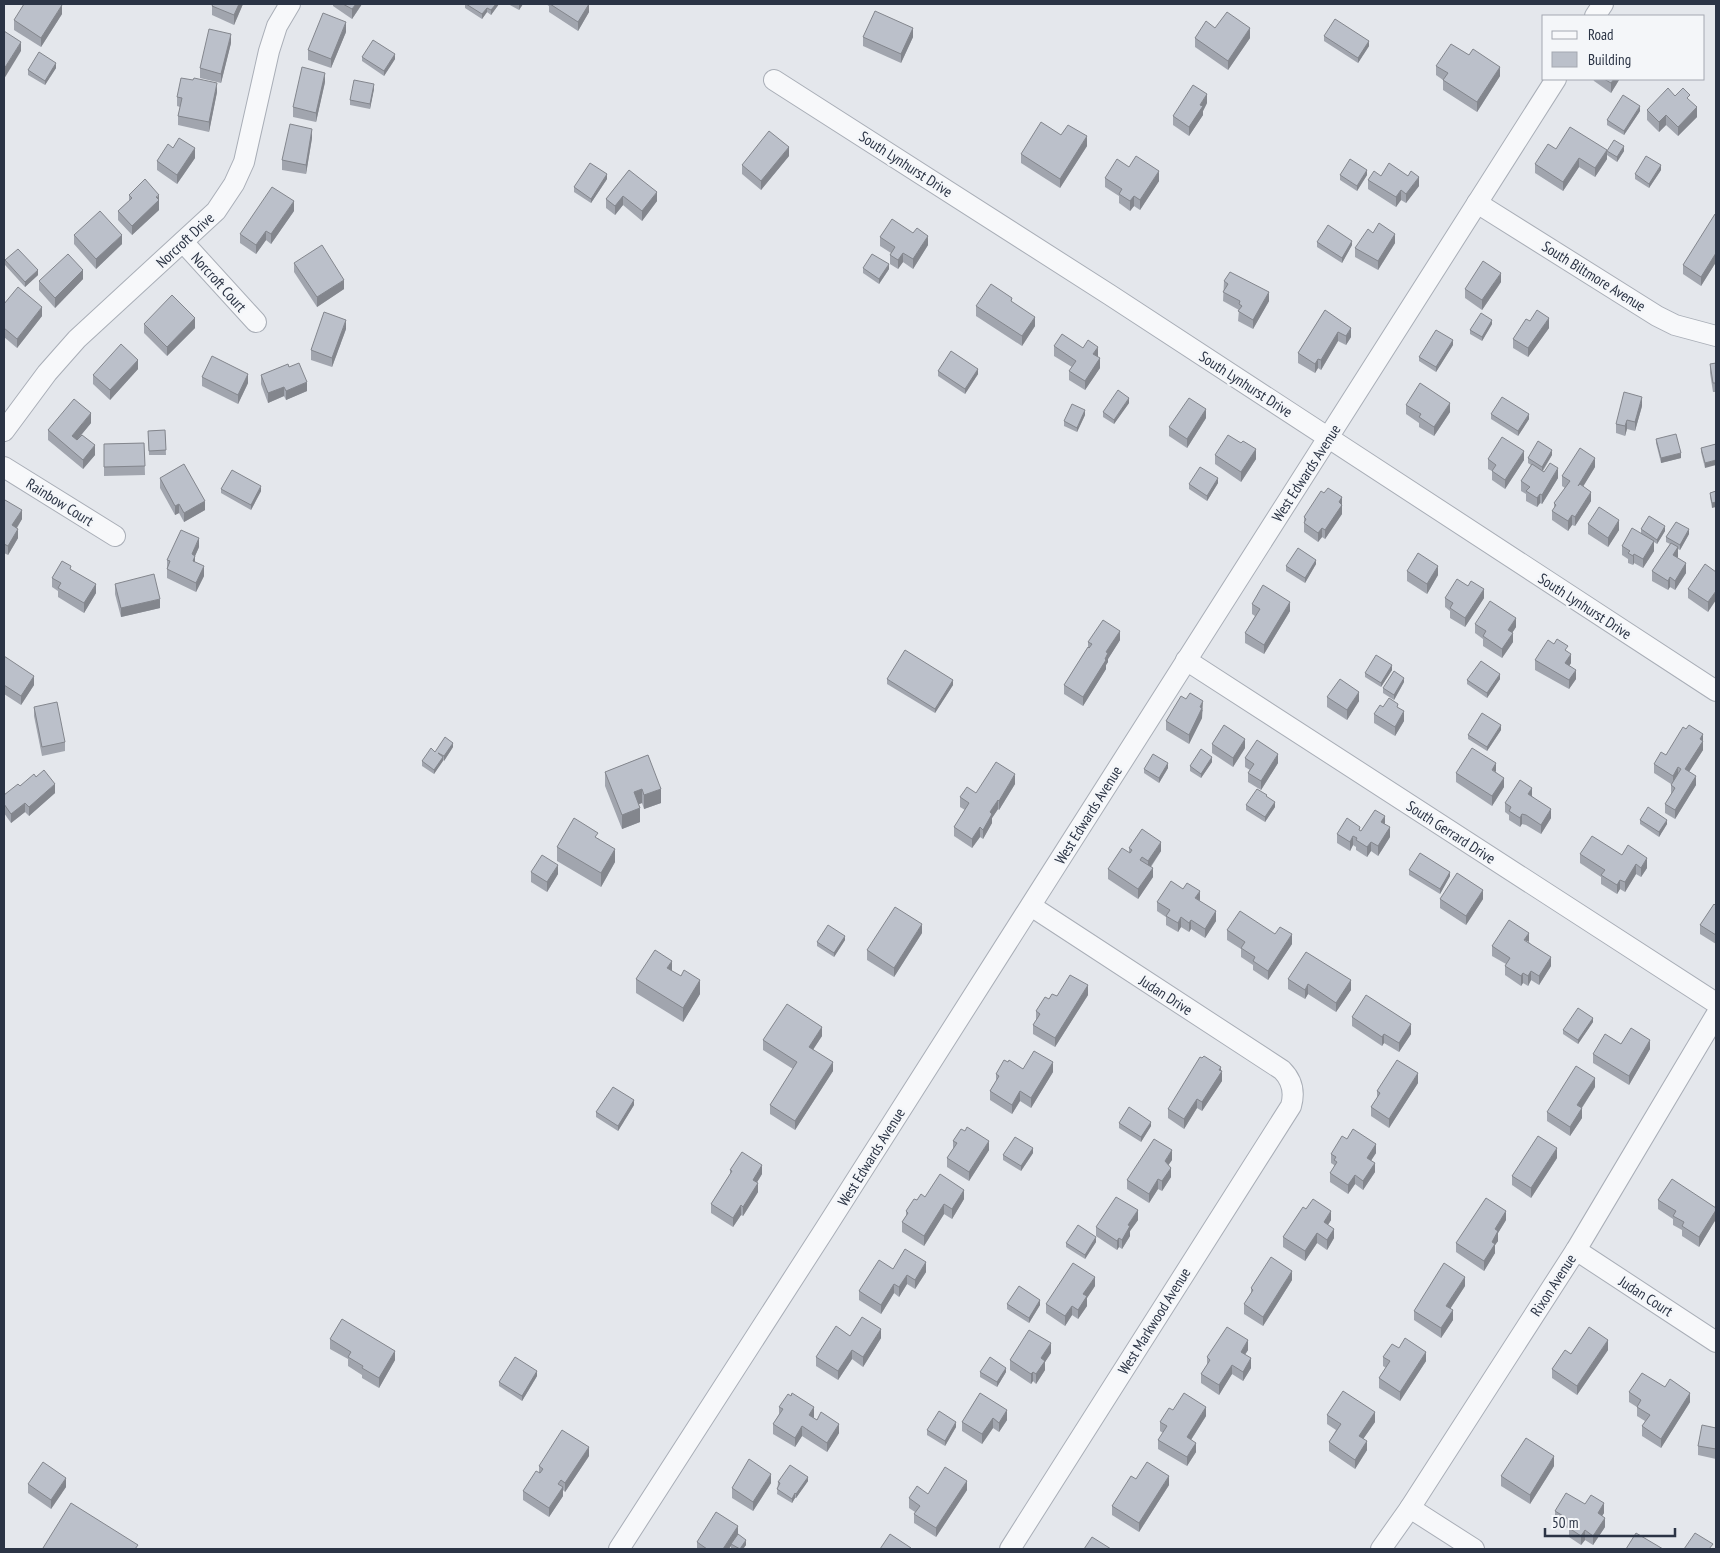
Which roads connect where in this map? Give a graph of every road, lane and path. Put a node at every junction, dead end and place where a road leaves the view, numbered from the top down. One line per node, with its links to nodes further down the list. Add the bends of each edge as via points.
1 (290, 4): 7 (street, Norcroft Drive, via 277,26 269,51 244,162 216,211)
2 (1603, 4): 3 (street)
3 (1596, 15)
4 (774, 80): 11 (street, South Lynhurst Drive)
5 (1555, 80): 6 (street, West Edwards Avenue)
6 (1477, 203): 9 (street, South Biltmore Avenue, via 1657,316 1675,325); 11 (street, West Edwards Avenue)
7 (183, 242): 8 (street, Norcroft Court); 10 (street, Norcroft Drive, via 77,339)
8 (256, 322)
9 (1716, 336)
10 (4, 431)
11 (1328, 438): 14 (street, West Edwards Avenue); 15 (street, South Lynhurst Drive)
12 (4, 467): 13 (street, Rainbow Court)
13 (115, 536)
14 (1186, 660): 16 (street, West Edwards Avenue); 17 (street, South Gerrard Drive)
15 (1716, 691)
16 (1031, 906): 19 (street, Judan Drive, via 1282,1070); 23 (street, West Edwards Avenue)
17 (1716, 1003)
18 (1716, 1014): 20 (street, Rixon Avenue)
19 (1293, 1091): 24 (street, West Markwood Avenue, via 1291,1106)
20 (1576, 1250): 21 (street, Judan Court); 22 (street, Rixon Avenue)
21 (1716, 1342)
22 (1410, 1508): 25 (street, Rixon Avenue); 26 (street)
23 (619, 1549)
24 (1010, 1549)
25 (1381, 1549)
26 (1474, 1549)

